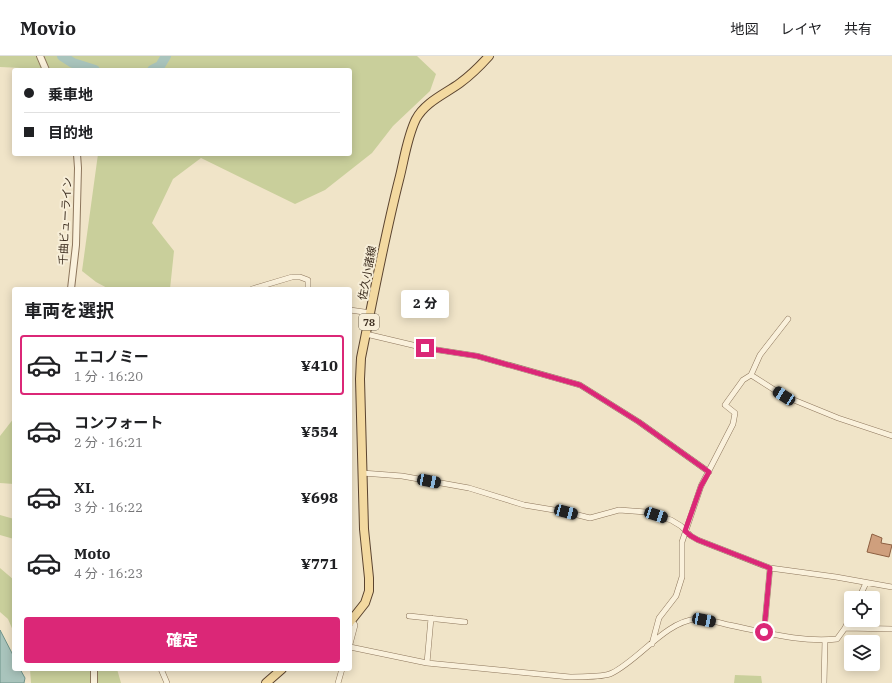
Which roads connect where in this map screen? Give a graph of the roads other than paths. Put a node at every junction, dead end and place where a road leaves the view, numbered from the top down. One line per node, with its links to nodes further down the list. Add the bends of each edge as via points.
1 (40, 56): 3 (street)
2 (489, 56): 9 (main road, 佐久小諸線 / 78, via 477,70 434,100 416,119 391,212)
3 (45, 68)
4 (77, 156): 5 (street, 千曲ビューライン, via 76,245)
5 (71, 287)
6 (259, 287): 7 (street, via 300,277 308,280)
7 (308, 287)
8 (352, 310): 9 (street)
9 (370, 313): 11 (main road, 佐久小諸線 / 78)
10 (788, 319): 12 (street, via 760,355)
11 (366, 334): 14 (street, via 425,348 477,356 580,385 639,422); 15 (main road, 佐久小諸線 / 78, via 360,379)
12 (751, 375): 13 (street, via 784,396); 14 (street, via 743,380 725,405 735,413 733,424)
13 (892, 436)
14 (709, 472): 16 (street, via 701,486)
15 (362, 473): 16 (street, via 402,476 469,488 524,505 590,518 619,510 646,512 671,520); 23 (main road, 佐久小諸線 / 78, via 369,591 365,603)
16 (685, 531): 17 (street, via 698,540); 31 (street, via 681,551 682,577 676,596 659,618)
17 (770, 568): 18 (street); 28 (street)
18 (866, 583): 19 (street); 20 (street)
19 (892, 587)
20 (862, 591)
21 (409, 616): 22 (street)
22 (431, 618): 25 (street); 33 (street)
23 (352, 620)
24 (352, 622): 29 (street)
25 (465, 622)
26 (845, 628): 27 (street); 30 (street, via 837,639)
27 (892, 630)
28 (764, 632): 30 (street); 31 (street, via 696,619 680,624)
29 (352, 634)
30 (825, 640): 42 (street)
31 (652, 644): 33 (street, via 611,674 587,677)
32 (352, 647): 33 (street)
33 (427, 663)
34 (94, 671): 38 (street)
35 (162, 671): 39 (street)
36 (280, 671): 40 (main road)
37 (341, 671): 41 (street)
38 (94, 683)
39 (167, 683)
40 (266, 683)
41 (338, 683)
42 (824, 683)

